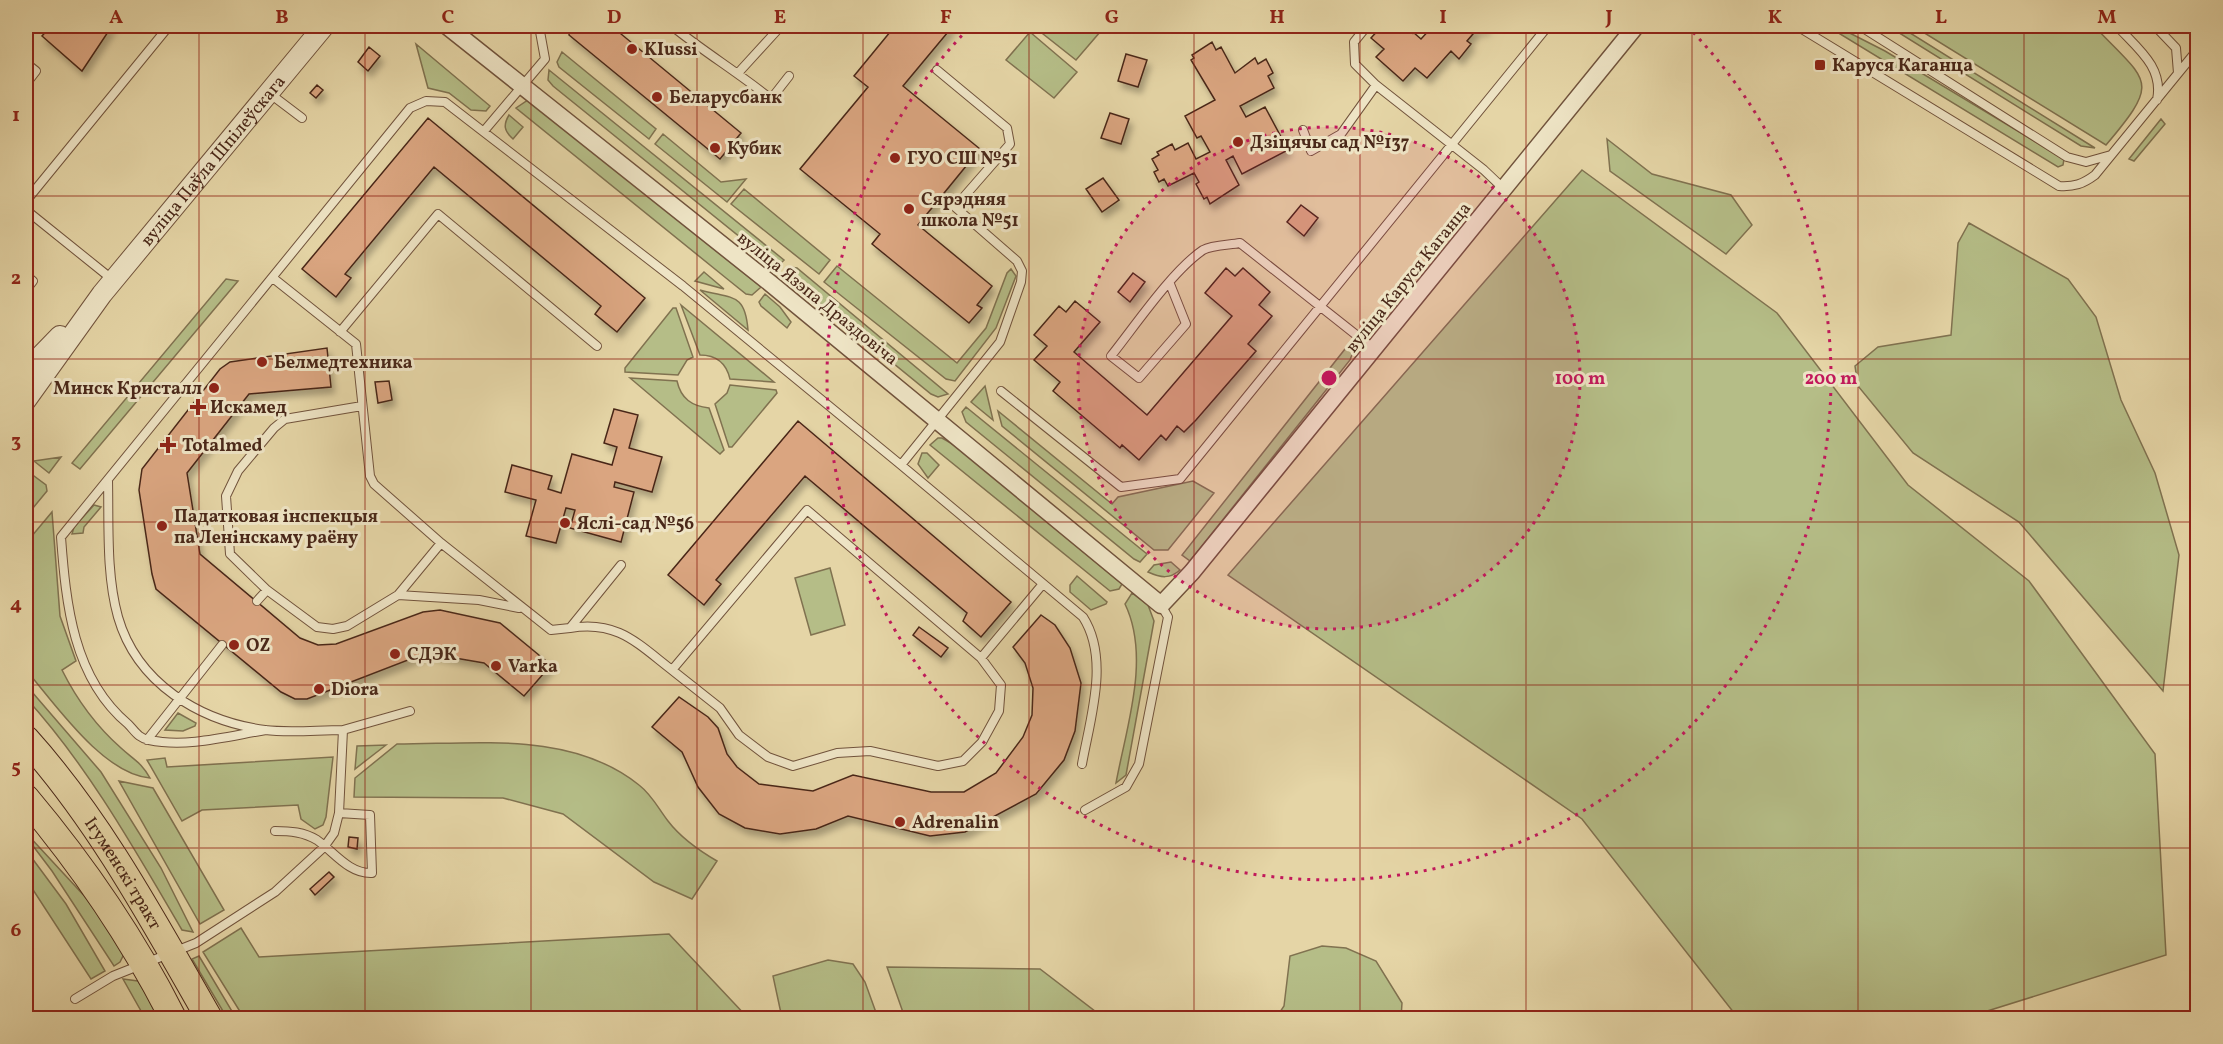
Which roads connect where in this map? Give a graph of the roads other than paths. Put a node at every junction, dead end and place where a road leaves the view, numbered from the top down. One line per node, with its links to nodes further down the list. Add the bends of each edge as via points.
1 (169, 26): 33 (lane)
2 (324, 26): 25 (street, вуліца Паўла Шпілеўскага)
3 (447, 26): 24 (street, вуліца Язэпа Драздовіча)
4 (539, 26): 24 (lane, via 545,59)
5 (672, 26): 19 (lane, via 709,56)
6 (781, 26): 19 (lane)
7 (1367, 26): 23 (lane, via 1354,42 1355,64)
8 (1409, 26): 9 (lane)
9 (1416, 26)
10 (1548, 26): 30 (lane)
11 (1636, 26): 32 (street, вуліца Каруся Каганца)
12 (1797, 26): 31 (lane, via 2059,186 2084,183)
13 (1860, 26): 31 (lane, via 2067,157 2086,162)
14 (2117, 26): 26 (lane, via 2154,67)
15 (2155, 26): 21 (lane, via 2176,48)
16 (2198, 49): 21 (lane)
17 (26, 63): 22 (lane, via 36,71)
18 (937, 70): 48 (lane, via 1007,128 1010,144 955,207 1017,261 1022,282 1000,342)
19 (739, 72): 20 (lane, via 771,99)
20 (789, 76)
21 (2177, 76): 26 (lane)
22 (26, 84)
23 (1376, 85): 28 (lane, via 1341,134 1311,151); 30 (lane)
24 (520, 86): 29 (lane); 48 (street, вуліца Язэпа Драздовіча)
25 (269, 93): 27 (lane); 38 (street, вуліца Паўла Шпілеўскага)
26 (2157, 100): 31 (lane)
27 (302, 118)
28 (1303, 130)
29 (484, 131): 36 (lane, via 445,102 426,101 410,108); 49 (lane, via 683,286)
30 (1450, 144): 32 (lane); 40 (lane)
31 (2112, 155)
32 (1504, 189): 43 (street, вуліца Каруся Каганца)
33 (26, 201)
34 (26, 210): 38 (lane)
35 (26, 275): 39 (lane, via 33,281)
36 (273, 278): 41 (lane); 50 (lane)
37 (1170, 284): 37 (lane, via 1186,324 1139,378 1111,356); 40 (lane, via 1205,249 1240,243)
38 (107, 287): 44 (street, вуліца Паўла Шпілеўскага); 46 (street, вуліца Паўла Шпілеўскага)
39 (26, 290)
40 (1319, 308): 43 (lane); 45 (lane, via 1180,479 1121,487)
41 (340, 332): 42 (lane, via 438,214); 47 (lane, via 356,344)
42 (597, 346)
43 (1375, 350): 57 (street, вуліца Каруся Каганца)
44 (26, 371)
45 (1002, 391)
46 (26, 400)
47 (362, 406): 51 (lane, via 374,484); 54 (lane, via 285,419 238,471 226,496 230,554)
48 (937, 421): 49 (lane); 57 (street, вуліца Язэпа Драздовіча)
49 (901, 465): 53 (lane)
50 (108, 480): 63 (lane, via 112,581 118,616 139,662); 68 (lane, via 60,537 69,616 98,691 113,712)
51 (441, 543): 55 (lane); 58 (lane)
52 (621, 565): 59 (lane)
53 (1042, 585): 61 (lane); 69 (lane, via 1083,617 1097,649 1095,691)
54 (267, 590): 55 (lane, via 317,627 333,629 347,626); 56 (lane)
55 (398, 595): 58 (lane, via 479,600)
56 (257, 601)
57 (1161, 605): 71 (lane, via 1168,617 1139,764 1126,787)
58 (521, 608): 59 (lane, via 551,630)
59 (570, 628): 62 (lane, via 592,624 627,635)
60 (222, 645): 63 (lane)
61 (981, 658): 62 (lane, via 807,510); 62 (lane, via 1001,685 999,711 982,742 963,761 938,766 870,752 837,753 793,765 768,757 739,735 720,708)
62 (672, 670)
63 (179, 699): 65 (lane, via 215,717); 68 (lane)
64 (410, 711): 66 (lane)
65 (266, 730): 66 (lane); 68 (lane, via 174,743)
66 (343, 730): 72 (lane)
67 (26, 739): 75 (main road, Ігуменскі тракт, via 69,790)
68 (147, 740)
69 (1082, 765)
70 (26, 798): 76 (main road, Ігуменскі тракт, via 103,896)
71 (1085, 810)
72 (339, 813): 74 (lane, via 334,833); 74 (lane, via 370,815 372,873 363,873)
73 (276, 831): 74 (lane, via 293,831)
74 (324, 847): 75 (lane, via 275,892 196,943)
75 (172, 953): 76 (lane); 79 (main road, Ігуменскі тракт)
76 (145, 963): 77 (lane, via 113,976); 78 (main road, Ігуменскі тракт)
77 (75, 999)
78 (173, 1018)
79 (209, 1018)

